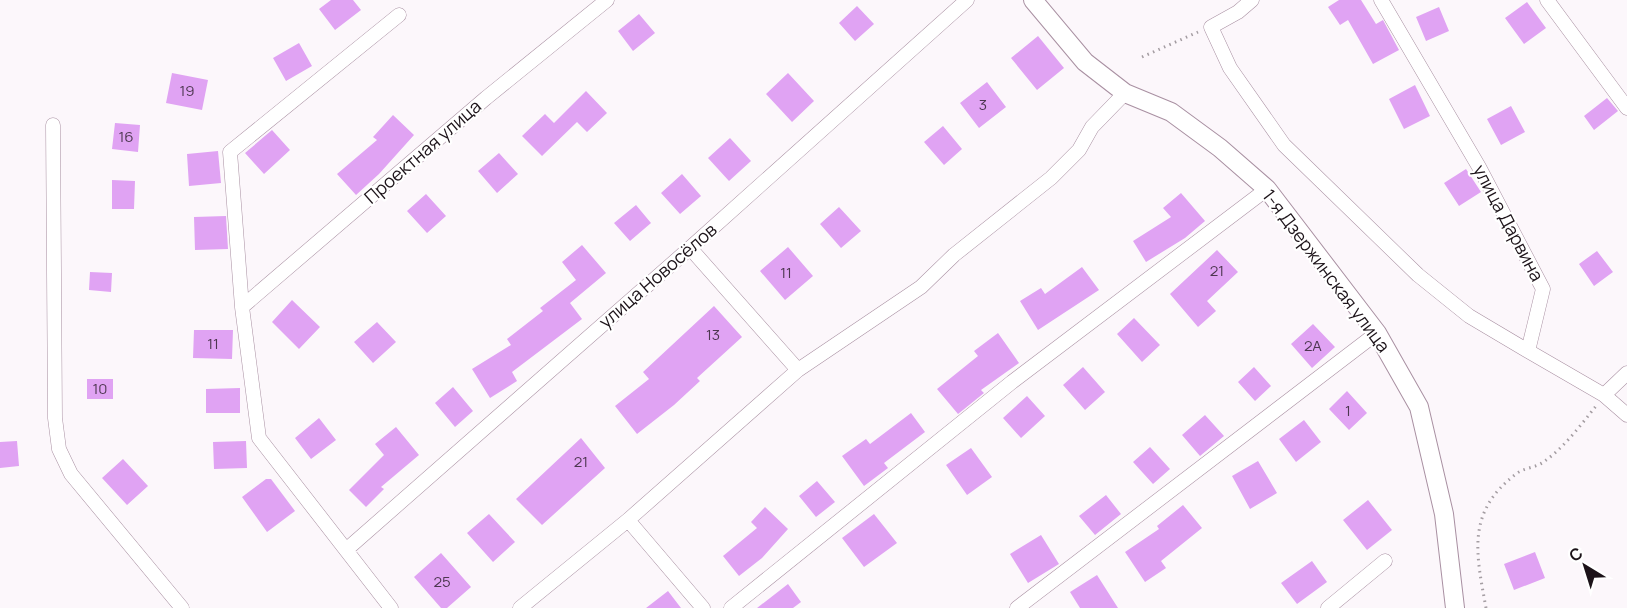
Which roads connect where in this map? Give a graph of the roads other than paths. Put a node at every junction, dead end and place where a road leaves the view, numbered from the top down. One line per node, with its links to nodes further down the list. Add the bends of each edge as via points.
1 (607, 0): 14 (street, Проектная улица)
2 (967, 0): 13 (street, улица Новосёлов)
3 (1033, 0): 9 (street, 1-я Дзержинская улица, via 1085,62)
4 (1252, 0): 7 (street)
5 (1381, 0): 16 (street, улица Дарвина, via 1479,167 1543,289)
6 (1546, 0): 10 (street)
7 (1236, 6): 16 (street, via 1211,27 1230,69 1284,145 1418,275 1468,316)
8 (399, 15): 14 (street, via 230,152)
9 (1125, 93): 12 (street, 1-я Дзержинская улица, via 1171,112); 17 (street, via 1051,178 954,255 921,287)
10 (1627, 108)
11 (52, 125): 24 (street, via 58,449 71,474)
12 (1267, 189): 15 (street, 1-я Дзержинская улица); 28 (street, via 1012,382)
13 (690, 248): 17 (street); 22 (street, улица Новосёлов)
14 (242, 307): 22 (street, via 259,438)
15 (1377, 333): 29 (street); 31 (street, 1-я Дзержинская улица, via 1419,407 1444,514)
16 (1528, 351): 19 (street)
17 (798, 370): 21 (street)
18 (1627, 373): 19 (street)
19 (1604, 395): 20 (street)
20 (1627, 415)
21 (628, 520): 26 (street); 27 (street)
22 (346, 550): 25 (street)
23 (1385, 561): 30 (street)
24 (182, 608)
25 (391, 608)
26 (520, 608)
27 (703, 608)
28 (731, 608)
29 (1017, 608)
30 (1328, 608)
31 (1455, 608)

